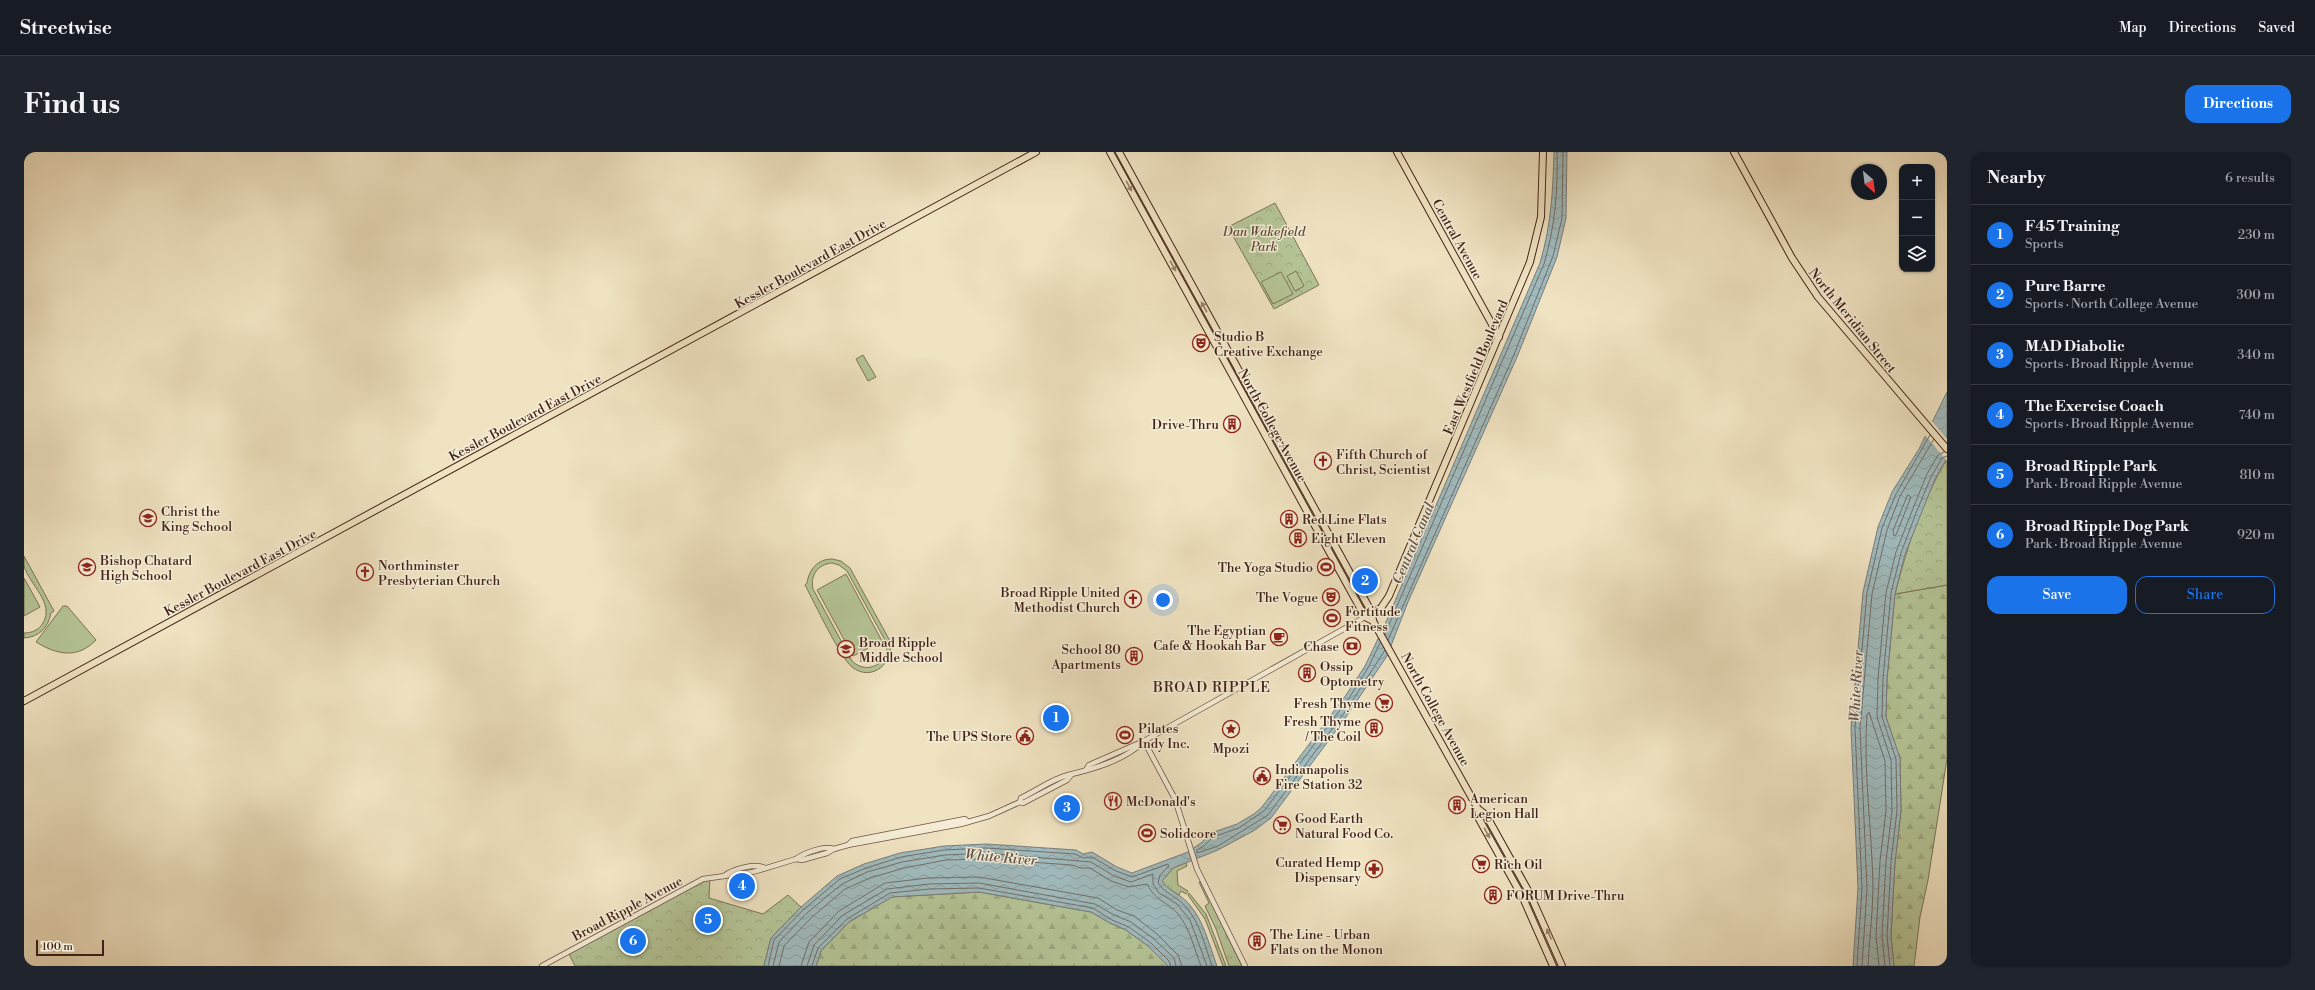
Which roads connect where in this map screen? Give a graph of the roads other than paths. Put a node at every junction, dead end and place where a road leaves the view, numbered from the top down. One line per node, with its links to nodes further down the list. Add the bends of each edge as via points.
1 (1036, 152): 12 (main road, Kessler Boulevard East Drive)
2 (1110, 152): 10 (main road, North College Avenue, one-way to 10)
3 (1119, 152): 9 (main road, North College Avenue, one-way to 3)
4 (1398, 152): 7 (main road, Central Avenue)
5 (1543, 152): 7 (main road, East Westfield Boulevard, via 1542,200 1537,238 1530,262)
6 (1734, 152): 8 (main road, North Meridian Street, via 1792,258 1811,287 1843,329)
7 (1499, 337): 9 (main road, East Westfield Boulevard, via 1389,596 1383,606)
8 (1947, 449)
9 (1372, 614): 10 (main road, East Westfield Boulevard); 11 (main road, North College Avenue)
10 (1365, 617): 11 (main road); 13 (street, Broad Ripple Avenue)
11 (1373, 621): 14 (main road, North College Avenue)
12 (24, 701)
13 (1144, 741): 15 (street, Broad Ripple Avenue, via 1115,759 1071,775 989,816 848,845 753,872 703,879); 16 (street, via 1178,806 1195,863)
14 (1478, 809): 17 (main road, North College Avenue, one-way to 17, via 1479,819 1523,898); 18 (main road, North College Avenue, one-way to 14, via 1529,892 1486,815)
15 (542, 966)
16 (1245, 966)
17 (1553, 966)
18 (1562, 966)

